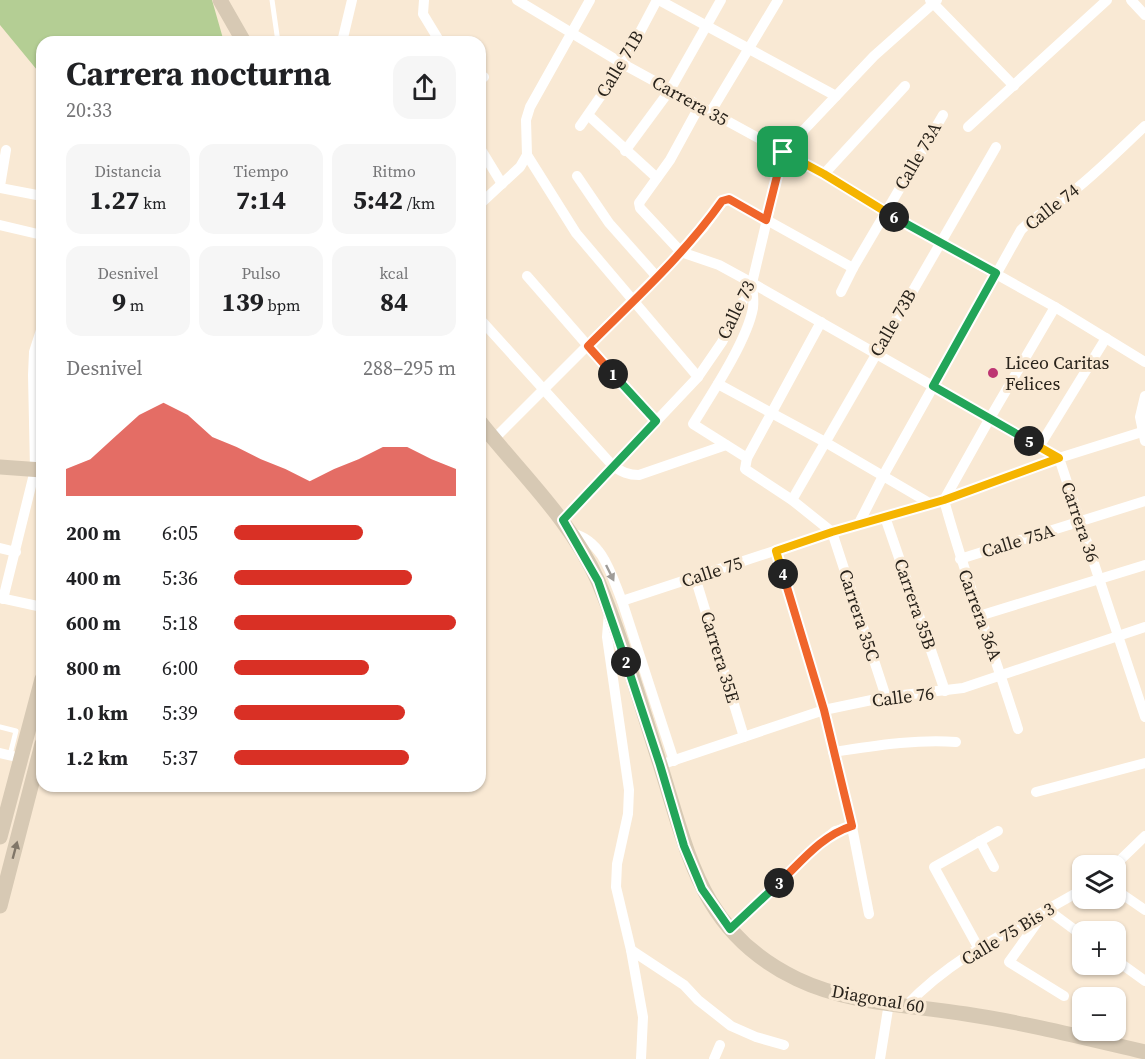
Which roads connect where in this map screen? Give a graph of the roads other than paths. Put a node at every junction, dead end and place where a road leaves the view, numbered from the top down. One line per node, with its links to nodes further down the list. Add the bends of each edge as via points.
1 (220, 0): 16 (main road)
2 (272, 0): 17 (lane)
3 (352, 0): 18 (street)
4 (424, 0): 19 (street, via 423,14)
5 (590, 0): 15 (street)
6 (658, 0): 14 (street); 21 (street, Calle 71B)
7 (722, 0): 14 (street)
8 (778, 0): 20 (street)
9 (1107, 0): 23 (street, Calle 73A)
10 (1131, 0): 13 (street)
11 (933, 1): 23 (street); 25 (street, Calle 73)
12 (523, 2): 15 (street, Carrera 35)
13 (1145, 15)
14 (707, 26): 20 (street); 24 (street)
15 (573, 32): 21 (street, Carrera 35); 37 (street, via 530,107)
16 (241, 36)
17 (277, 36)
18 (343, 36)
19 (437, 36)
20 (749, 48): 25 (street); 27 (street)
21 (623, 64): 24 (street, Carrera 35); 29 (street, Calle 71B)
22 (905, 86): 39 (street)
23 (1014, 86): 32 (street, Calle 73A)
24 (670, 90): 26 (street, Carrera 35); 35 (street)
25 (836, 96): 36 (street, Calle 73)
26 (699, 107): 27 (street, Carrera 35); 41 (street)
27 (710, 113): 36 (street, Carrera 35)
28 (943, 114): 46 (street, Calle 73A)
29 (588, 115): 30 (street, Calle 71B); 35 (street)
30 (580, 126)
31 (1145, 126): 53 (street, Calle 74, via 1063,200 1033,218 1021,230)
32 (968, 127)
33 (996, 147): 50 (street, Calle 73B)
34 (6, 150): 43 (street)
35 (626, 151): 41 (street)
36 (783, 152): 39 (street, Carrera 35); 47 (street, Calle 73)
37 (526, 155): 42 (street, via 520,167); 58 (street, via 576,233)
38 (486, 158): 42 (street)
39 (824, 174): 46 (street, Carrera 35)
40 (577, 176): 55 (street, via 609,224)
41 (657, 178): 51 (street, via 639,203 640,208)
42 (502, 184): 45 (street)
43 (0, 187): 44 (street)
44 (36, 195)
45 (486, 199)
46 (885, 212): 50 (street, Carrera 35); 52 (street, Calle 73A)
47 (766, 220): 51 (street, via 729,199 724,200); 52 (street); 56 (street, Calle 73)
48 (0, 225): 49 (street)
49 (36, 234)
50 (939, 242): 53 (street, Carrera 35); 65 (street, Calle 73B)
51 (681, 252): 55 (street); 56 (street, Carrera 36, via 719,265)
52 (853, 268): 57 (street, Calle 73A)
53 (996, 273): 59 (street, Carrera 35); 69 (street, Calle 74)
54 (527, 276): 64 (street)
55 (657, 277): 58 (street)
56 (752, 283): 60 (street, Carrera 36); 67 (street, Calle 73, via 726,335); 68 (street, via 748,323)
57 (841, 292)
58 (633, 301): 64 (street); 67 (street)
59 (1055, 307): 62 (street, Carrera 35); 73 (street)
60 (821, 322): 65 (street, Carrera 36); 72 (street)
61 (486, 326): 70 (street)
62 (1106, 338): 66 (street, Carrera 35); 81 (street)
63 (36, 346): 75 (street)
64 (588, 346): 70 (street); 74 (street)
65 (875, 353): 69 (street, Carrera 36); 79 (street, Calle 73B)
66 (1145, 362)
67 (698, 377): 74 (street, Calle 73)
68 (718, 384): 72 (street); 80 (street, via 693,424)
69 (933, 386): 73 (street, Carrera 36); 87 (street, Calle 74)
70 (543, 391): 78 (street); 84 (street)
71 (1145, 396): 77 (street, via 1140,417)
72 (773, 414): 79 (street); 83 (street)
73 (990, 418): 81 (street, Carrera 36); 90 (street)
74 (656, 421): 84 (street, Calle 73)
75 (36, 422)
76 (486, 429): 78 (main road, Diagonal 60)
77 (1144, 435): 82 (street, Calle 75)
78 (494, 439): 96 (main road, Diagonal 60)
79 (825, 442): 87 (street); 89 (street, Calle 73B)
80 (726, 445): 83 (street); 84 (street, via 639,475)
81 (1039, 447): 82 (street, Carrera 36)
82 (1059, 458): 90 (street, Calle 75); 94 (street, Carrera 36)
83 (746, 462): 89 (street, via 745,469)
84 (613, 466): 96 (street, Calle 73)
85 (0, 467): 86 (main road)
86 (36, 470)
87 (883, 476): 92 (street); 95 (street, Calle 74)
88 (36, 481): 100 (street)
89 (792, 500): 97 (street)
90 (944, 500): 92 (street, Calle 75); 101 (street, Carrera 36A)
91 (1145, 501): 94 (street, Calle 75A)
92 (931, 504): 93 (street, Calle 75)
93 (885, 517): 95 (street, Calle 75); 112 (street, Carrera 35B)
94 (1081, 522): 101 (street, Calle 75A); 104 (street, Carrera 36)
95 (858, 525): 97 (street, Calle 75)
96 (567, 527): 106 (main road, Diagonal 60)
97 (832, 532): 99 (street, Calle 75); 114 (street, Carrera 35C)
98 (0, 548): 100 (street)
99 (776, 551): 103 (street, Calle 75); 115 (street)
100 (16, 552): 105 (street)
101 (960, 559): 108 (street, Carrera 36A)
102 (1145, 565): 104 (street)
103 (695, 577): 106 (street, Calle 75); 119 (street, Carrera 35E)
104 (1099, 578): 108 (street); 110 (street, Carrera 36)
105 (2, 598): 107 (street)
106 (615, 605): 123 (main road, Diagonal 60); 143 (street, via 607,637 629,790 616,887)
107 (36, 606)
108 (979, 616): 111 (street, Carrera 36A)
109 (1145, 627): 110 (street, Calle 76)
110 (1117, 636): 111 (street, Calle 76); 116 (street, Carrera 36)
111 (1001, 675): 112 (street, Calle 76); 118 (street, Carrera 36A)
112 (945, 691): 114 (street, Calle 76)
113 (36, 693): 122 (main road)
114 (886, 697): 115 (street, Calle 76)
115 (824, 710): 119 (street, Calle 76); 121 (street)
116 (1145, 717)
117 (0, 727): 122 (lane, via 16,731)
118 (1018, 729)
119 (744, 737): 123 (street, Calle 76)
120 (956, 742): 121 (street, via 894,743)
121 (833, 752): 127 (street)
122 (10, 755): 129 (main road)
123 (667, 763): 140 (main road, Diagonal 60, via 684,846 713,907)
124 (1145, 763): 126 (street)
125 (36, 767): 136 (main road, one-way to 125)
126 (1035, 792)
127 (852, 826): 139 (street); 140 (street, via 835,831 823,841)
128 (998, 831): 131 (street)
129 (0, 837)
130 (1145, 837): 132 (street)
131 (980, 842): 133 (street); 142 (street, via 934,867)
132 (1126, 855)
133 (994, 867)
134 (1072, 896): 138 (street, Calle 75 Bis 3)
135 (1126, 897): 137 (street)
136 (0, 906)
137 (1145, 910)
138 (1046, 911): 141 (street); 142 (street, Calle 75 Bis 3); 146 (street, via 1009,962)
139 (869, 914)
140 (730, 929): 147 (main road, Diagonal 60, via 748,947 796,979 854,997)
141 (1072, 929)
142 (978, 947): 148 (street, Calle 75 Bis 3)
143 (631, 950): 150 (street, via 684,985 731,1026); 152 (street, via 642,1017)
144 (1126, 967): 145 (street)
145 (1145, 981)
146 (1064, 996)
147 (890, 1003): 148 (main road, Diagonal 60); 154 (street)
148 (908, 1005): 151 (main road, Diagonal 60, via 1004,1020)
149 (720, 1045): 153 (street)
150 (784, 1045)
151 (1145, 1052)
152 (640, 1059)
153 (714, 1059)
154 (880, 1059)

